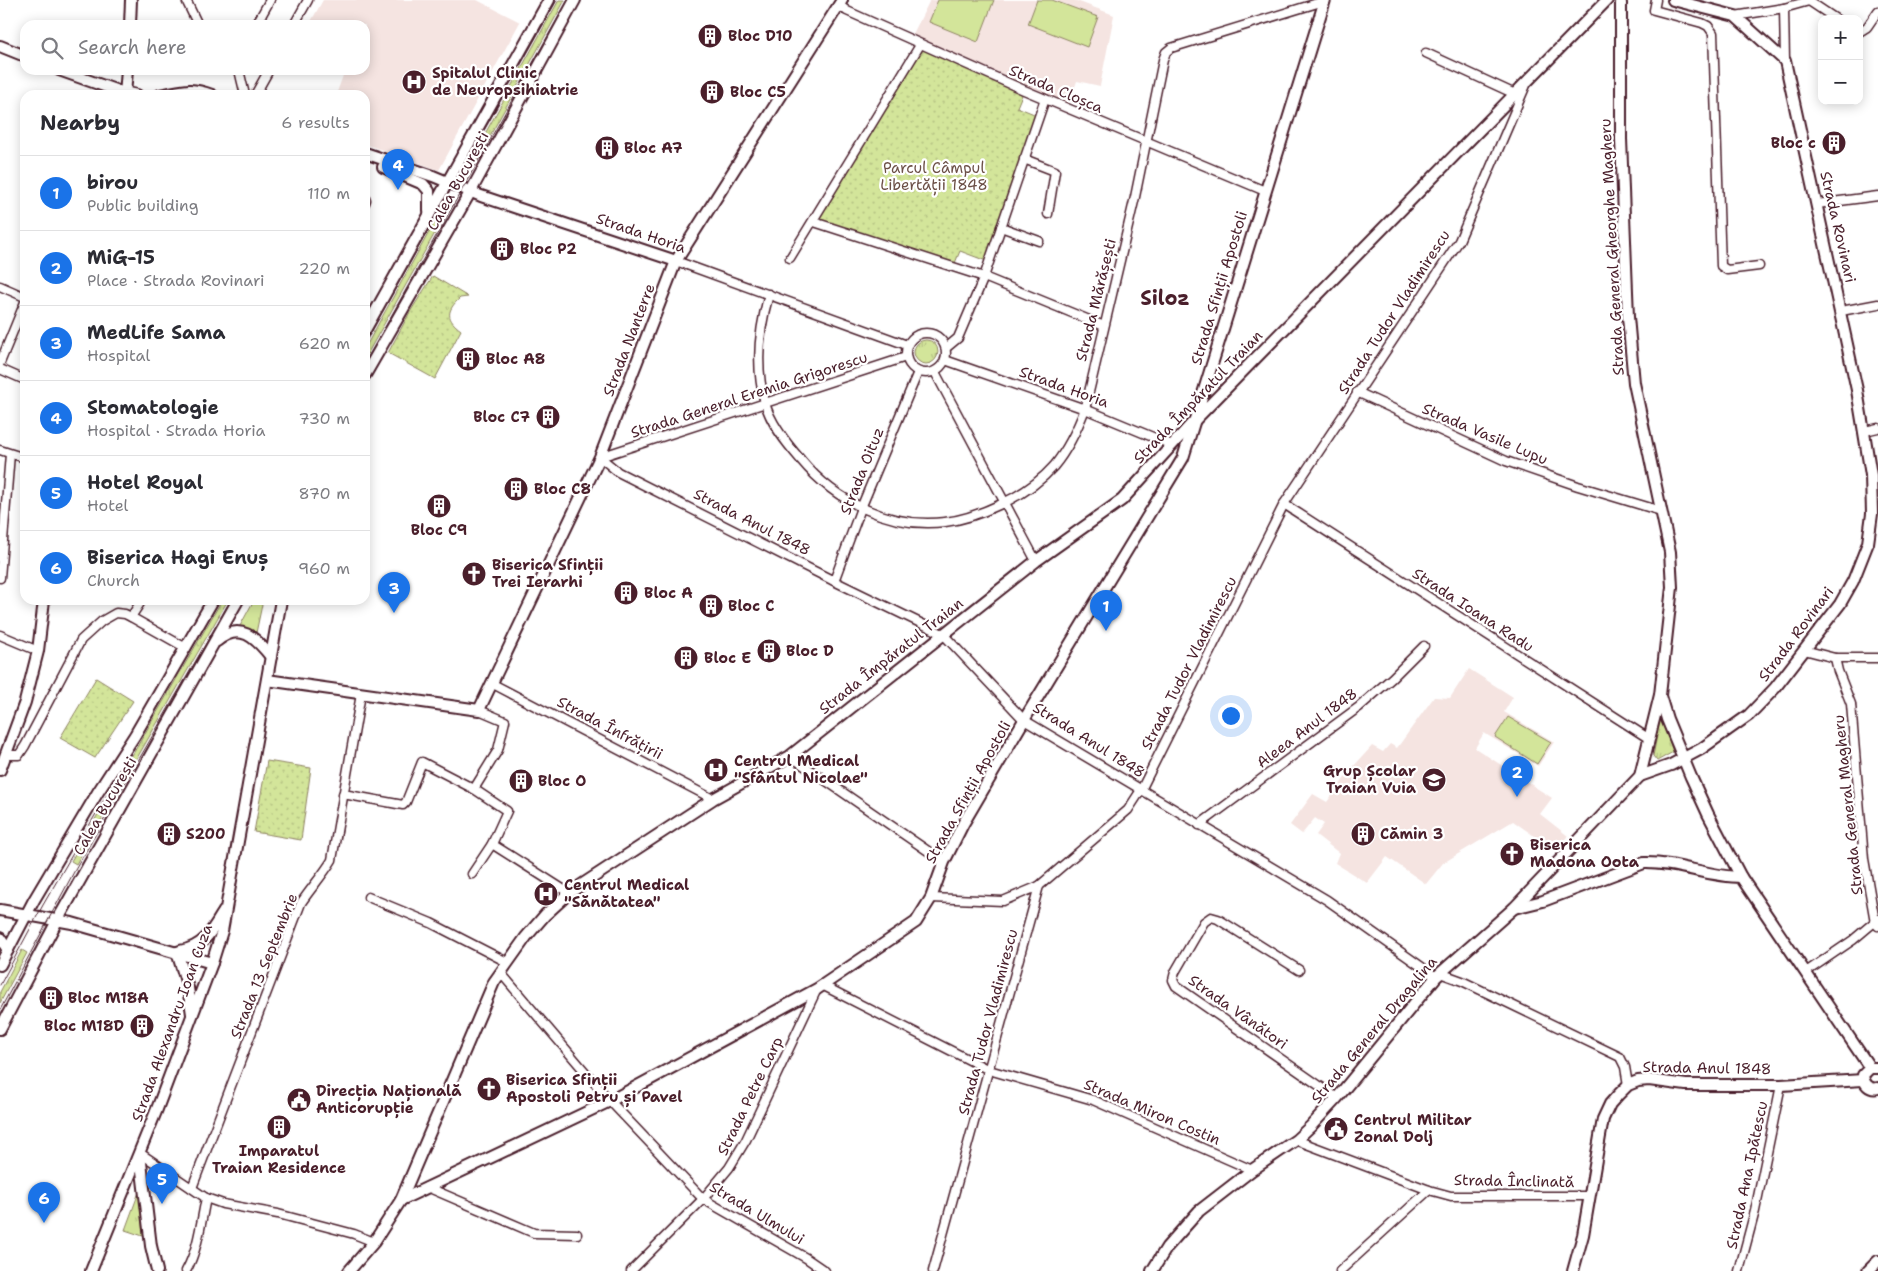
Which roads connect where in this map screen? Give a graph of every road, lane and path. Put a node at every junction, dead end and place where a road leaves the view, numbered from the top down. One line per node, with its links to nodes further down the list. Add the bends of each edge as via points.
1 (131, 0): 17 (street)
2 (186, 0): 18 (street)
3 (270, 0): 19 (street)
4 (308, 0): 20 (street)
5 (549, 0): 44 (street, Calea București)
6 (575, 0): 45 (street, Calea București)
7 (1324, 0): 40 (street, Strada Mărășești, via 1166,52); 46 (street, Strada Sfinții Apostoli)
8 (1607, 0): 31 (street, Strada Împăratul Traian)
9 (1656, 0): 56 (street, via 1654,10 1702,23 1714,33 1721,266 1726,270)
10 (1673, 0): 16 (street)
11 (1621, 1): 90 (street, Strada General Gheorghe Magheru, via 1622,149 1629,327 1634,383)
12 (840, 3): 22 (street, Strada Cloșca, via 847,11); 55 (street, Strada Nanterre)
13 (1784, 8): 15 (street, via 1809,1); 16 (street); 26 (street, Strada Rovinari)
14 (1878, 11): 21 (street)
15 (1830, 15)
16 (1735, 16): 26 (street)
17 (130, 20)
18 (196, 20)
19 (259, 20)
20 (297, 20)
21 (1863, 30)
22 (920, 44): 39 (street, Strada Cloșca); 51 (street)
23 (0, 46): 25 (street)
24 (1426, 53): 38 (street)
25 (20, 54)
26 (1785, 60): 48 (street, Strada Rovinari)
27 (72, 75): 32 (street)
28 (127, 75): 33 (street)
29 (241, 75): 36 (street)
30 (266, 75): 37 (street)
31 (1528, 81): 38 (street, Strada Împăratul Traian); 76 (street, Strada Tudor Vladimirescu, via 1459,241)
32 (113, 90)
33 (125, 90)
34 (182, 90): 35 (street)
35 (200, 90)
36 (243, 90)
37 (258, 90)
38 (1515, 94): 79 (street, Strada Împăratul Traian)
39 (1045, 99): 40 (street, Strada Cloșca); 42 (street)
40 (1146, 143): 46 (street, Strada Cloșca); 65 (street, Strada Mărășești)
41 (370, 155): 44 (street, Strada Horia)
42 (1024, 159): 49 (street, via 1055,171); 52 (street)
43 (370, 161): 50 (street, via 423,184 429,192)
44 (447, 182): 45 (street, Strada Horia); 50 (street, Calea București)
45 (471, 191): 55 (street, Strada Horia); 71 (street, Calea București)
46 (1265, 191): 79 (street, Strada Sfinții Apostoli)
47 (1878, 196): 48 (street)
48 (1818, 204): 62 (street, Strada Rovinari)
49 (1048, 214)
50 (429, 215): 64 (street, Calea București)
51 (814, 222): 54 (street); 57 (street)
52 (1001, 228): 53 (street); 57 (street)
53 (1039, 241)
54 (790, 258)
55 (676, 261): 59 (street, Strada Horia); 86 (street, Strada Nanterre)
56 (1759, 266)
57 (984, 278): 65 (street); 67 (street, via 958,338)
58 (0, 286): 60 (street)
59 (769, 294): 66 (street, Strada Horia); 77 (street, Strada Mărășești, via 760,338 761,383)
60 (20, 295)
61 (1878, 304): 62 (street)
62 (1841, 311): 81 (street, Strada Rovinari)
63 (20, 314): 70 (street)
64 (370, 321)
65 (1104, 326): 78 (street, Strada Mărășești)
66 (907, 345): 67 (street, via 915,335 927,332 939,337); 68 (street)
67 (946, 348): 69 (street)
68 (906, 356): 73 (street); 77 (street, Strada General Eremia Grigorescu)
69 (945, 360): 74 (street); 78 (street, Strada Horia)
70 (0, 363)
71 (370, 366)
72 (0, 369): 75 (street)
73 (918, 372): 74 (street); 89 (street, Strada Oituz)
74 (935, 372): 87 (street)
75 (20, 378)
76 (1357, 392): 88 (street, Strada Tudor Vladimirescu); 90 (street, Strada Vasile Lupu, via 1506,461)
77 (766, 404): 86 (street, Strada General Eremia Grigorescu); 89 (street, Strada Mărășești, via 787,445 813,474 839,496)
78 (1085, 410): 82 (street, Strada Horia); 87 (street, Strada Mărășești, via 1075,435 1054,466 1034,485)
79 (1195, 420): 82 (street, Strada Împăratul Traian); 115 (street, Strada Sfinții Apostoli, via 1183,458)
80 (1878, 428): 81 (street)
81 (1865, 431): 105 (street, Strada Rovinari, via 1872,514 1868,543 1840,604)
82 (1172, 446): 91 (street, Strada Împăratul Traian, via 1122,500)
83 (0, 450): 84 (street)
84 (10, 454): 85 (street); 92 (street)
85 (20, 457)
86 (600, 457): 93 (street, Strada Anul 1848, via 618,472); 111 (street, Strada Nanterre)
87 (1005, 503): 89 (street, Strada Mărășești, via 946,522 926,523 896,519); 91 (street)
88 (1284, 504): 116 (street, Strada Ioana Radu); 122 (street, Strada Tudor Vladimirescu)
89 (862, 508): 93 (street, Strada Oituz)
90 (1661, 511): 113 (street, Strada General Gheorghe Magheru, via 1670,552 1672,587)
91 (1036, 561): 100 (street, Strada Împăratul Traian)
92 (0, 578)
93 (834, 581): 100 (street, Strada Anul 1848)
94 (43, 605): 106 (street)
95 (139, 605): 99 (street)
96 (210, 605): 104 (street, Calea București)
97 (235, 605): 102 (street, Calea București)
98 (280, 605): 107 (street, Strada Alexandru Ioan Cuza)
99 (131, 617): 104 (street); 119 (street, via 116,613 81,640 25,746 19,755)
100 (943, 634): 115 (street, Strada Anul 1848); 117 (street, Strada Împăratul Traian)
101 (0, 636): 106 (street)
102 (214, 643): 107 (street, via 227,634 238,632 252,637); 138 (street, Calea București)
103 (1424, 646): 125 (street, Aleea Anul 1848, via 1359,707)
104 (186, 648): 137 (street, Calea București)
105 (1804, 650): 108 (street); 118 (street, Strada Rovinari, via 1749,715)
106 (38, 651): 119 (street, via 25,702)
107 (271, 657): 110 (street, Strada Alexandru Ioan Cuza)
108 (1835, 658): 109 (street); 139 (street, Strada General Magheru, via 1851,704 1864,859)
109 (1878, 658)
110 (267, 680): 112 (street); 134 (street, Strada Alexandru Ioan Cuza)
111 (493, 684): 114 (street, Strada Nanterre); 124 (street, Strada Înfrățirii)
112 (361, 694): 114 (street); 123 (street, Strada 13 Septembrie)
113 (1660, 695): 116 (street, Strada General Gheorghe Magheru); 118 (street, Strada General Gheorghe Magheru)
114 (479, 710): 121 (street, via 505,721 498,750)
115 (1024, 720): 122 (street, Strada Anul 1848); 127 (street, Strada Sfinții Apostoli)
116 (1648, 738): 120 (street)
117 (790, 756): 124 (street, Strada Împăratul Traian); 127 (street)
118 (1683, 758): 120 (street, Strada Rovinari); 129 (street, Strada General Gheorghe Magheru)
119 (3, 761)
120 (1640, 776): 135 (street, Strada Rovinari)
121 (474, 789): 123 (street, via 422,762 403,805); 126 (street, via 507,811)
122 (1141, 790): 125 (street, Strada Anul 1848); 130 (street, Strada Tudor Vladimirescu, via 1128,810)
123 (343, 794): 164 (street, Strada 13 Septembrie, via 332,860 301,903)
124 (714, 799): 131 (street, Strada Împăratul Traian)
125 (1200, 825): 149 (street, Strada Anul 1848, via 1326,900)
126 (492, 844): 128 (street); 131 (street)
127 (944, 862): 133 (street, Strada Sfinții Apostoli)
128 (472, 874)
129 (1741, 877): 135 (street, Strada General Dragalina, via 1658,863 1644,864 1543,901); 148 (street, Strada General Gheorghe Magheru)
130 (1039, 886): 133 (street, via 1003,901); 154 (street, Strada Tudor Vladimirescu)
131 (569, 893): 143 (street, Strada Împăratul Traian, via 545,915)
132 (368, 897): 143 (street, via 431,923)
133 (931, 898): 150 (street, Strada Sfinții Apostoli, via 916,922)
134 (228, 905): 142 (street, via 205,940 192,949); 144 (street, Strada Alexandru Ioan Cuza)
135 (1514, 908): 149 (street, Strada General Dragalina)
136 (0, 910): 137 (street)
137 (25, 916): 138 (street); 141 (street, Calea București)
138 (57, 921): 142 (street); 152 (street, Calea București)
139 (1877, 922): 148 (street)
140 (0, 938): 141 (street)
141 (8, 950): 145 (street, Calea București)
142 (176, 952): 144 (street); 151 (street, via 188,988)
143 (507, 962): 147 (street, Strada Împăratul Traian)
144 (212, 963): 151 (street, Strada Alexandru Ioan Cuza)
145 (0, 965)
146 (1299, 970): 159 (street, Strada Vânători, via 1211,917 1204,922 1173,980 1176,986)
147 (500, 972): 160 (street, Strada Ulmului); 170 (street, Strada Împăratul Traian)
148 (1806, 972): 153 (street, Strada General Gheorghe Magheru)
149 (1438, 975): 156 (street, Strada Anul 1848, via 1462,981 1620,1057); 159 (street, Strada General Dragalina)
150 (819, 987): 154 (street, Strada Miron Costin); 160 (street, Strada Sfinții Apostoli); 169 (street, Strada Petre Carp, via 746,1140 729,1168)
151 (192, 1016): 162 (street, Strada Alexandru Ioan Cuza)
152 (0, 1029)
153 (1874, 1068): 155 (street, via 1866,1071)
154 (989, 1070): 163 (street, Strada Miron Costin, via 1093,1100); 180 (street, Strada Tudor Vladimirescu)
155 (1863, 1080): 157 (street, Strada Anul 1848); 158 (street, via 1868,1087)
156 (1628, 1085): 157 (street, Strada Anul 1848, via 1649,1080 1686,1084); 167 (street, via 1610,1104 1602,1119)
157 (1780, 1085): 184 (street, Strada Ana Ipătescu, via 1756,1211)
158 (1878, 1088)
159 (1337, 1098): 161 (street, Strada General Dragalina)
160 (610, 1101): 165 (street, Strada Sfinții Apostoli); 169 (street, Strada Ulmului)
161 (1296, 1140): 163 (street, Strada General Dragalina); 166 (street, Strada Înclinată)
162 (140, 1153): 164 (street); 174 (street, Strada Alexandru Ioan Cuza); 175 (street)
163 (1252, 1170): 181 (street, Strada General Dragalina, via 1200,1211 1167,1246)
164 (192, 1188): 168 (street)
165 (427, 1188): 170 (street, Strada Sfinții Apostoli); 171 (street, via 534,1233)
166 (1429, 1190): 167 (street, Strada Înclinată, via 1451,1196); 182 (street)
167 (1590, 1196): 183 (street)
168 (206, 1198): 172 (street, via 286,1216); 176 (street)
169 (703, 1199): 178 (street, Strada Petre Carp); 179 (street, Strada Ulmului)
170 (401, 1200): 172 (street, Strada Împăratul Traian)
171 (577, 1234)
172 (374, 1242): 177 (street, Strada Împăratul Traian)
173 (1878, 1261): 185 (street)
174 (92, 1271)
175 (157, 1271)
176 (186, 1271)
177 (349, 1271)
178 (631, 1271)
179 (825, 1271)
180 (933, 1271)
181 (1152, 1271)
182 (1340, 1271)
183 (1573, 1271)
184 (1740, 1271)
185 (1868, 1271)

